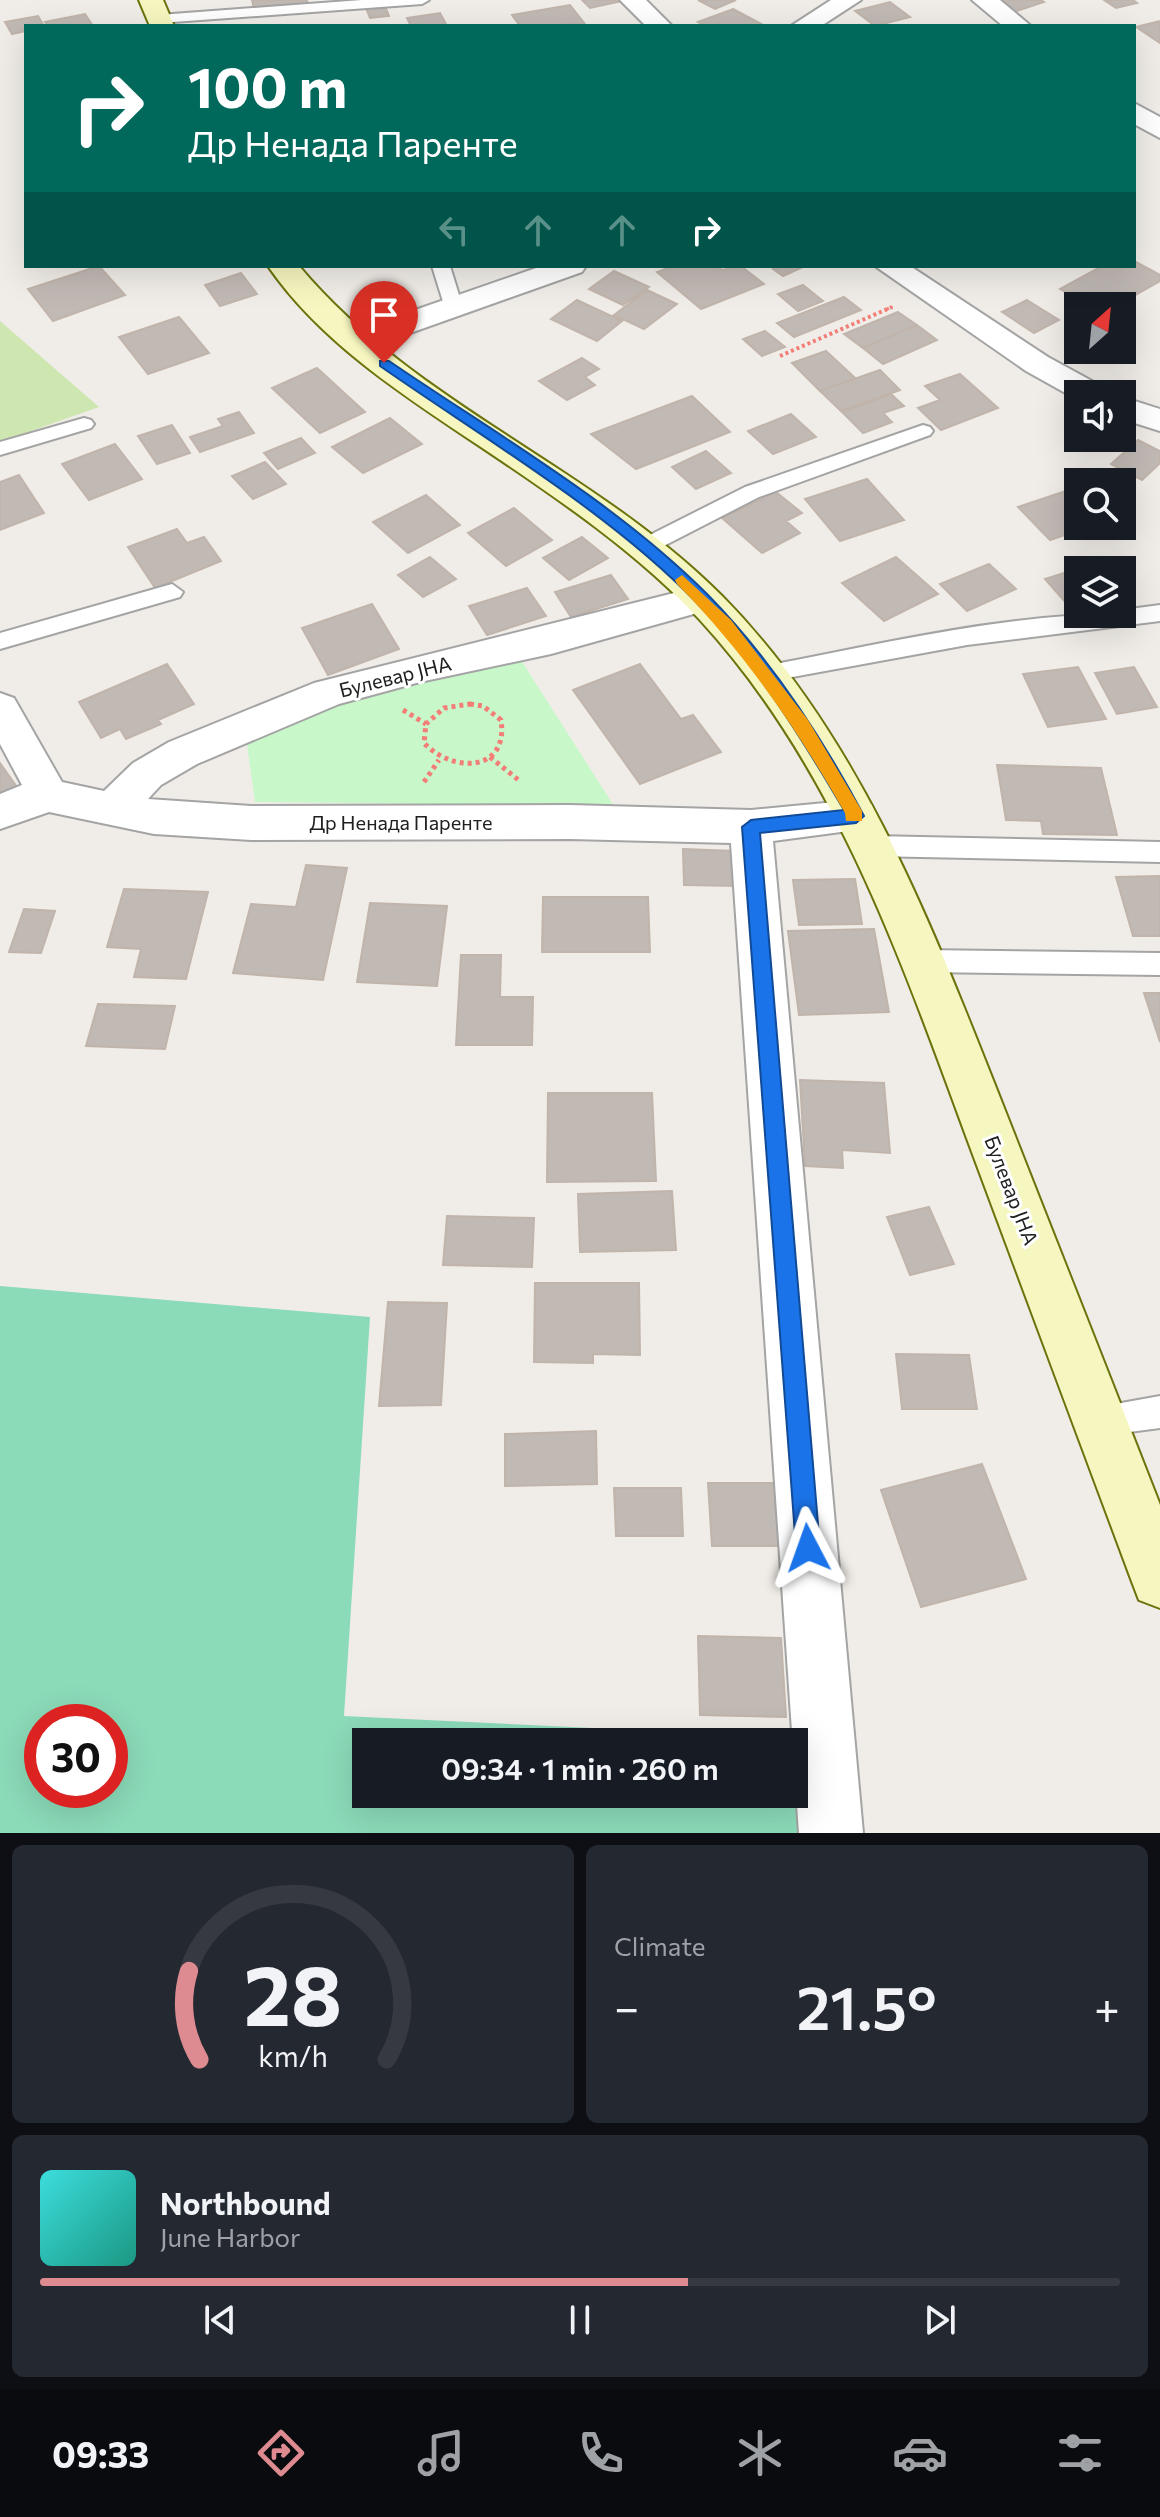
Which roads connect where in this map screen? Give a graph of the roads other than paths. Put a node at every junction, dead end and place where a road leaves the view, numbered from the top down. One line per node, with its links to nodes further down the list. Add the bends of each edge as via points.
1 (422, 0): 5 (lane)
2 (632, 0): 6 (street)
3 (849, 0): 7 (street)
4 (984, 0): 8 (street)
5 (157, 15)
6 (658, 24)
7 (807, 24)
8 (1016, 24)
9 (1136, 112): 10 (street)
10 (1160, 130)
11 (285, 268): 16 (main road, Булевар ЈНА, via 319,309)
12 (442, 268): 15 (lane)
13 (565, 268): 15 (street)
14 (893, 268): 17 (street)
15 (454, 308): 16 (street)
16 (357, 341): 23 (main road, Булевар ЈНА)
17 (1066, 380)
18 (1136, 412): 19 (street)
19 (1160, 421)
20 (84, 424): 22 (lane)
21 (923, 431): 23 (lane, via 752,492)
22 (0, 449)
23 (644, 547): 25 (main road, Булевар ЈНА)
24 (172, 592): 27 (lane)
25 (702, 599): 28 (main road, Булевар ЈНА); 31 (street, Булевар ЈНА, via 328,693 183,753 147,774)
26 (1160, 613): 28 (lane, via 967,637)
27 (0, 641)
28 (765, 674): 34 (main road, Булевар ЈНА, via 802,724)
29 (0, 708): 30 (street)
30 (49, 796): 31 (street, Др Ненада Паренте); 32 (street, via 25,800)
31 (112, 809): 33 (street, Др Ненада Паренте, via 251,823)
32 (0, 813)
33 (751, 827): 34 (street, Др Ненада Паренте); 41 (street)
34 (864, 831): 35 (lane); 36 (main road, Булевар ЈНА)
35 (1160, 852)
36 (924, 961): 37 (lane); 39 (main road, Булевар ЈНА)
37 (1160, 964)
38 (1160, 1412): 39 (lane)
39 (1099, 1420): 40 (main road, Булевар ЈНА)
40 (1160, 1579)
41 (831, 1833)

